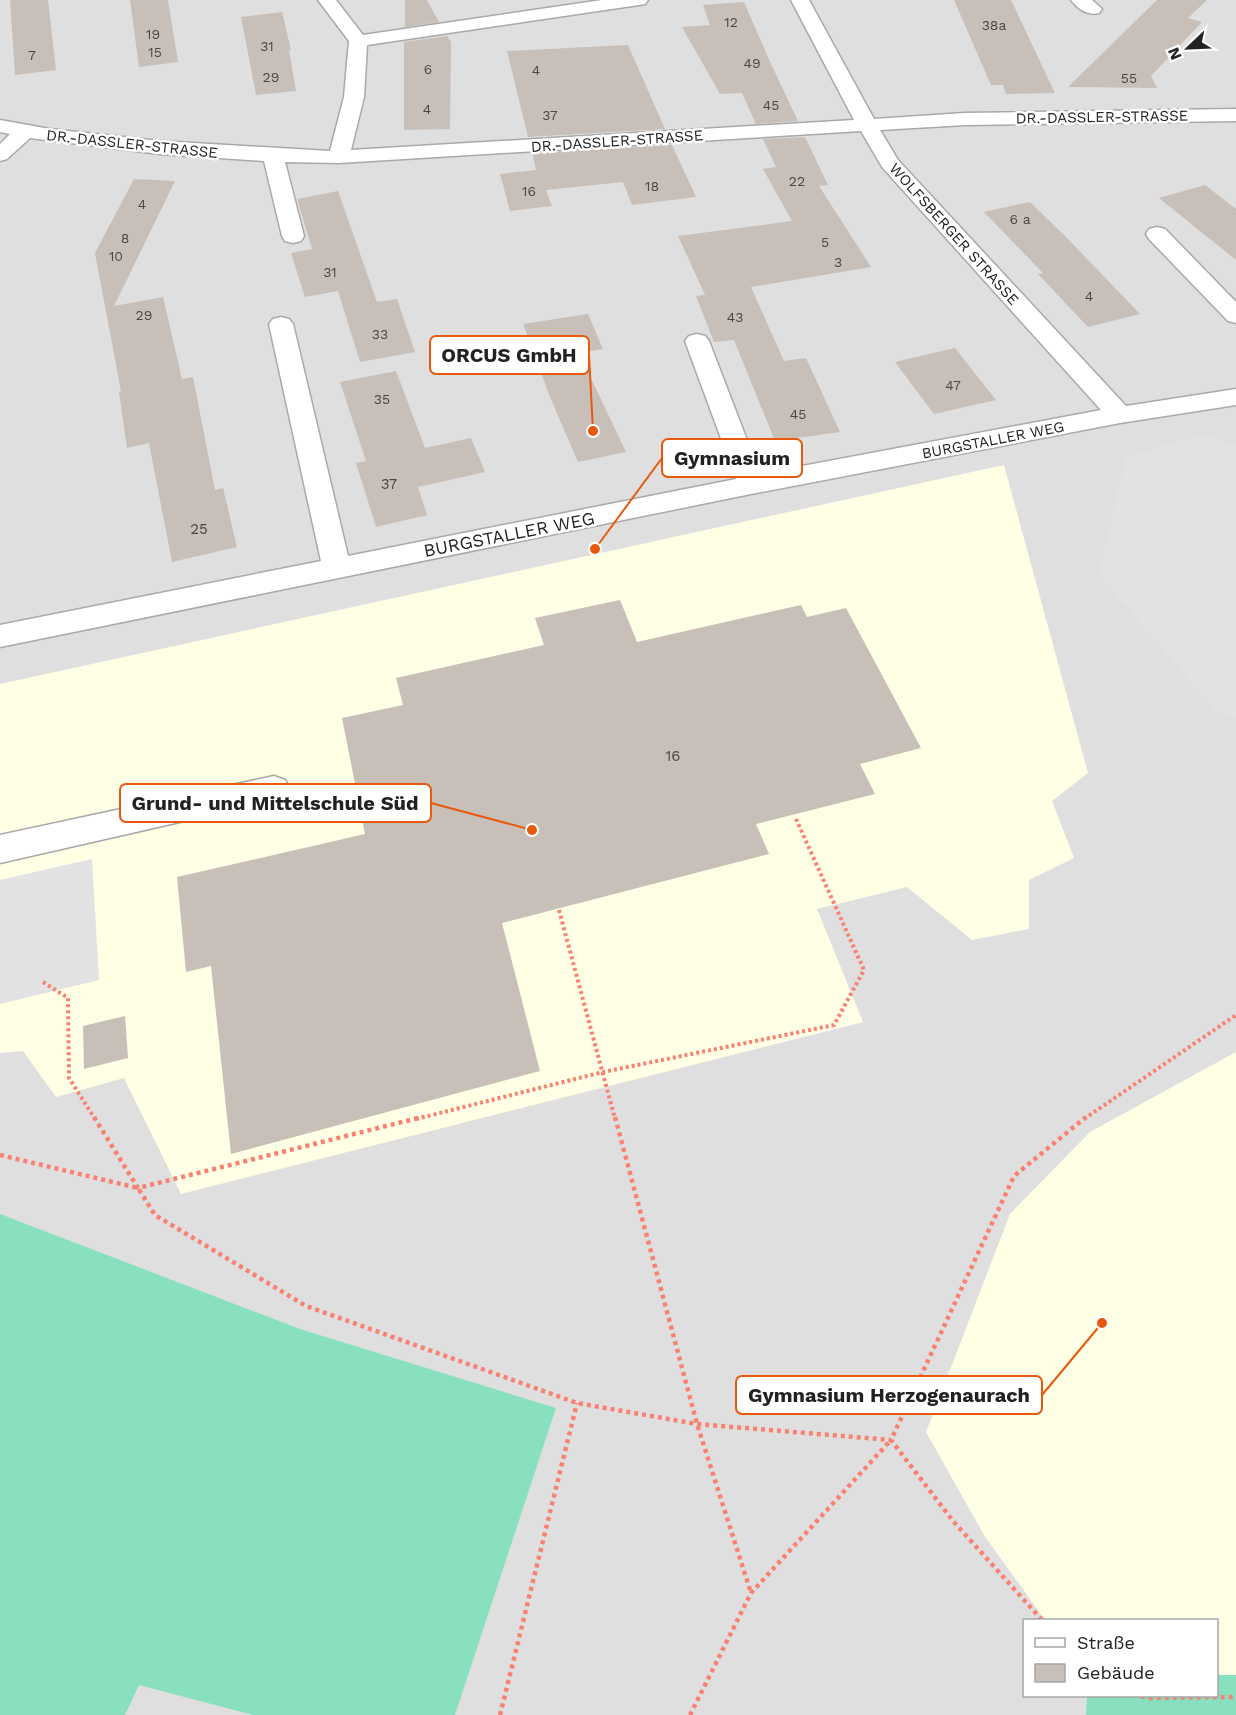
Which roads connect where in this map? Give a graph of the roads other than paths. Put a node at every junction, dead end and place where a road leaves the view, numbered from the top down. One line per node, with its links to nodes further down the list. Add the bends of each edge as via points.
1 (327, 0): 4 (street)
2 (639, 0): 4 (street)
3 (800, 0): 6 (street, WOLFSBERGER STRASSE)
4 (358, 41): 11 (street, via 354,97)
5 (1236, 115): 6 (street, DR.-DASSLER-STRASSE, via 965,119)
6 (867, 125): 11 (street, DR.-DASSLER-STRASSE); 18 (street, WOLFSBERGER STRASSE, via 890,163)
7 (0, 126): 8 (street, DR.-DASSLER-STRASSE)
8 (25, 132): 9 (street); 10 (street, DR.-DASSLER-STRASSE, via 171,150)
9 (0, 155)
10 (273, 156): 11 (street, DR.-DASSLER-STRASSE); 13 (street)
11 (339, 157)
12 (1157, 234): 14 (street)
13 (293, 236)
14 (1236, 316)
15 (281, 324): 20 (street)
16 (697, 341): 19 (street)
17 (1236, 397): 18 (street, BURGSTALLER WEG)
18 (1120, 415): 19 (street, BURGSTALLER WEG)
19 (751, 485): 20 (street, BURGSTALLER WEG)
20 (337, 569): 21 (street, BURGSTALLER WEG)
21 (0, 636)
22 (274, 789): 23 (street)
23 (0, 849)

